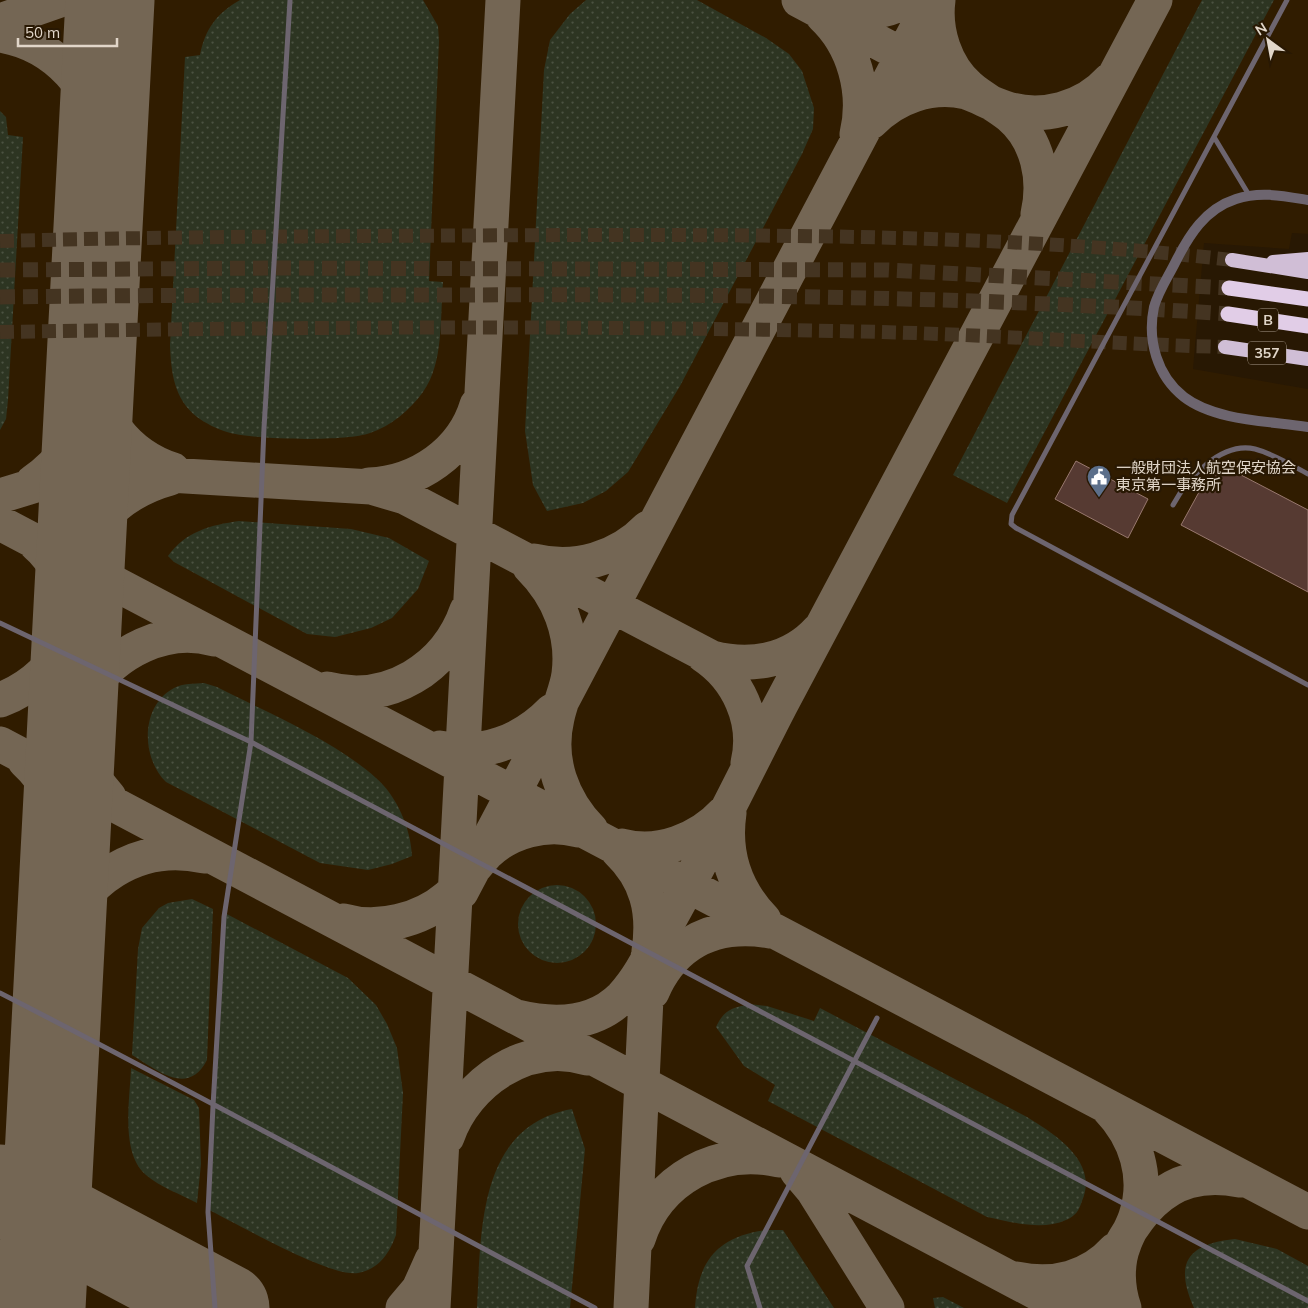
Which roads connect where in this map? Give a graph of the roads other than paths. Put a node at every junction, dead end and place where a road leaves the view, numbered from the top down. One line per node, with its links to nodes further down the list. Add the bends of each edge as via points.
1 (290, 0): 21 (lane, via 264,428)
2 (1287, 0): 3 (lane)
3 (1214, 137): 4 (lane); 20 (lane, via 1012,515 1011,524)
4 (1250, 196): 5 (street, via 1277,195); 16 (street, via 1235,199 1213,211 1192,231 1154,306 1152,340 1155,354 1172,384 1196,404 1215,412)
5 (1308, 200)
6 (1308, 259): 8 (highway)
7 (1232, 260): 8 (highway)
8 (1259, 264): 9 (highway)
9 (1308, 272)
10 (1229, 288): 11 (highway, B)
11 (1308, 299)
12 (1228, 314): 13 (highway, B)
13 (1308, 326)
14 (1225, 347): 15 (highway, 357)
15 (1308, 359)
16 (1308, 427)
17 (1308, 474): 18 (lane, via 1252,449 1229,451 1200,468)
18 (1172, 505)
19 (0, 623): 21 (lane)
20 (1308, 685)
21 (251, 742): 24 (lane); 25 (lane, via 224,916)
22 (0, 993): 25 (lane)
23 (877, 1018): 24 (lane)
24 (855, 1060): 26 (lane); 29 (lane, via 747,1266)
25 (213, 1106): 27 (lane, via 208,1212); 28 (lane)
26 (1308, 1301)
27 (215, 1308)
28 (595, 1308)
29 (760, 1308)

